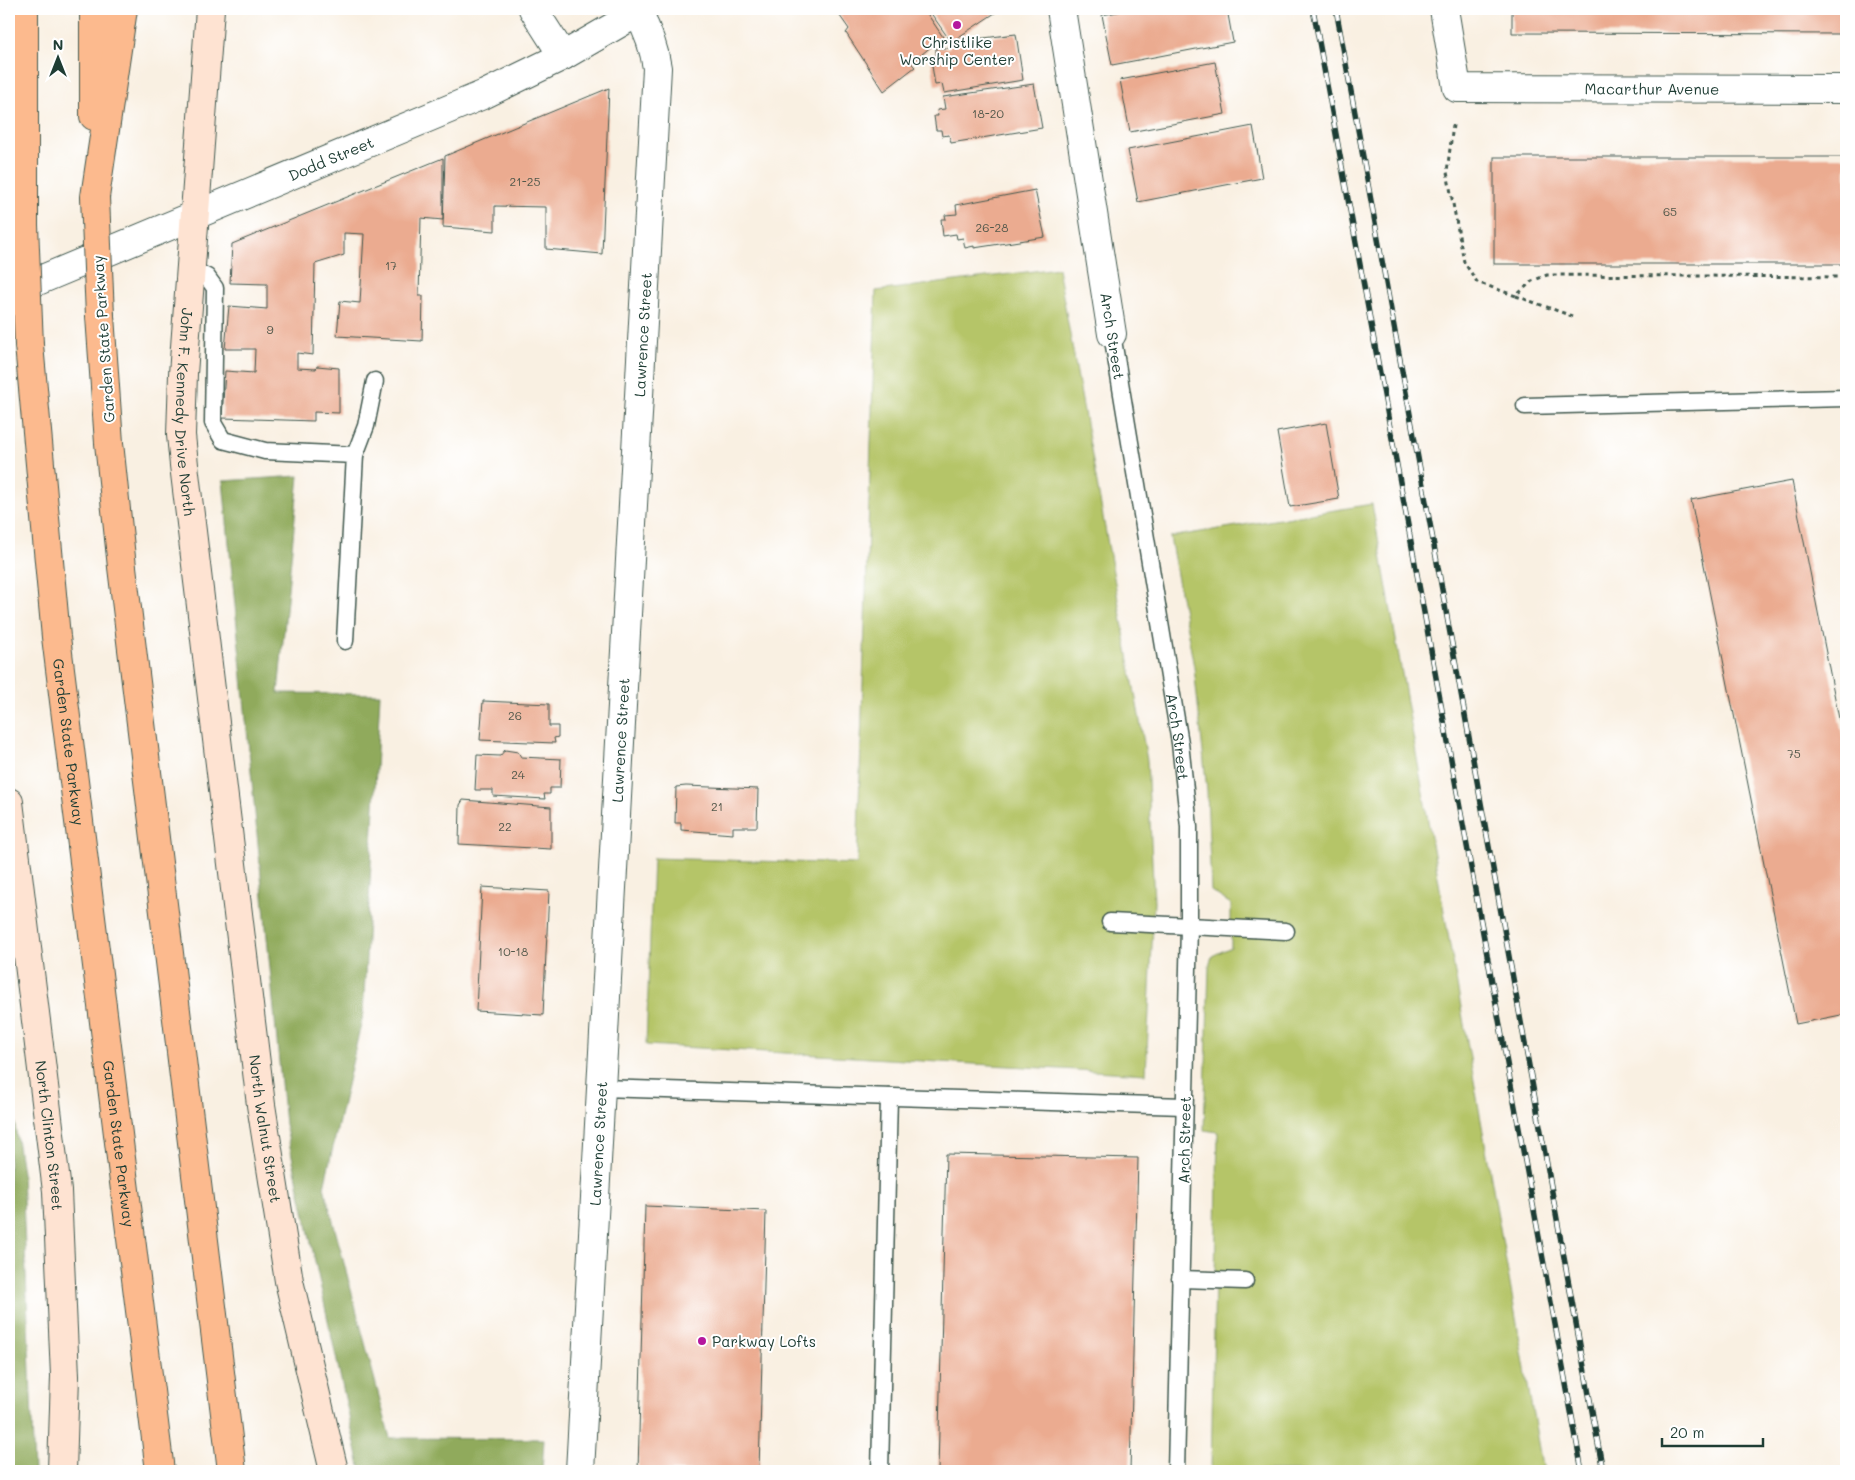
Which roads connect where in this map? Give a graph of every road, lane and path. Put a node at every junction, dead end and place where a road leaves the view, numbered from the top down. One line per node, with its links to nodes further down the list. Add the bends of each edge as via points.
1 (24, 9): 36 (highway, Garden State Parkway, bridge, via 24,226 29,345 56,637)
2 (94, 9): 12 (highway, Garden State Parkway)
3 (123, 9): 12 (highway)
4 (210, 9): 13 (main road, John F. Kennedy Drive North)
5 (533, 9): 9 (street)
6 (1061, 9): 19 (street, Arch Street)
7 (1444, 9): 10 (street, Macarthur Avenue, via 1457,88)
8 (641, 11): 9 (street, Dodd Street); 30 (street, Lawrence Street, via 657,68)
9 (563, 56): 13 (street, Dodd Street, via 485,94)
10 (1846, 89)
11 (1453, 125): 17 (path, via 1447,172 1464,262 1477,282)
12 (95, 197): 37 (highway, Garden State Parkway, bridge, via 100,316 116,513)
13 (195, 216): 14 (main road, John F. Kennedy Drive North); 16 (street, Dodd Street)
14 (191, 269): 23 (lane, via 208,277 215,288 213,423 223,440 265,451); 25 (main road, John F. Kennedy Drive North, via 181,434)
15 (1846, 277): 17 (path, via 1548,275 1532,280)
16 (9, 293)
17 (1516, 296): 18 (path)
18 (1572, 316)
19 (1112, 334): 28 (lane, Arch Street, via 1182,752 1188,828)
20 (375, 381): 23 (lane, via 368,418)
21 (1846, 398): 22 (lane)
22 (1525, 406)
23 (355, 455): 24 (lane)
24 (345, 641)
25 (224, 782): 38 (main road, North Walnut Street, via 261,1105 289,1280)
26 (9, 802): 35 (main road, North Clinton Street, via 57,1191 65,1376)
27 (1110, 922): 28 (lane)
28 (1188, 926): 29 (lane); 32 (lane, Arch Street)
29 (1286, 931)
30 (601, 1088): 31 (lane); 39 (street, Lawrence Street)
31 (889, 1097): 32 (lane); 40 (lane)
32 (1184, 1106): 33 (lane, Arch Street)
33 (1180, 1279): 34 (lane); 41 (lane, Arch Street)
34 (1244, 1280)
35 (62, 1471)
36 (160, 1471)
37 (232, 1471)
38 (334, 1471)
39 (580, 1471)
40 (880, 1471)
41 (1176, 1471)

